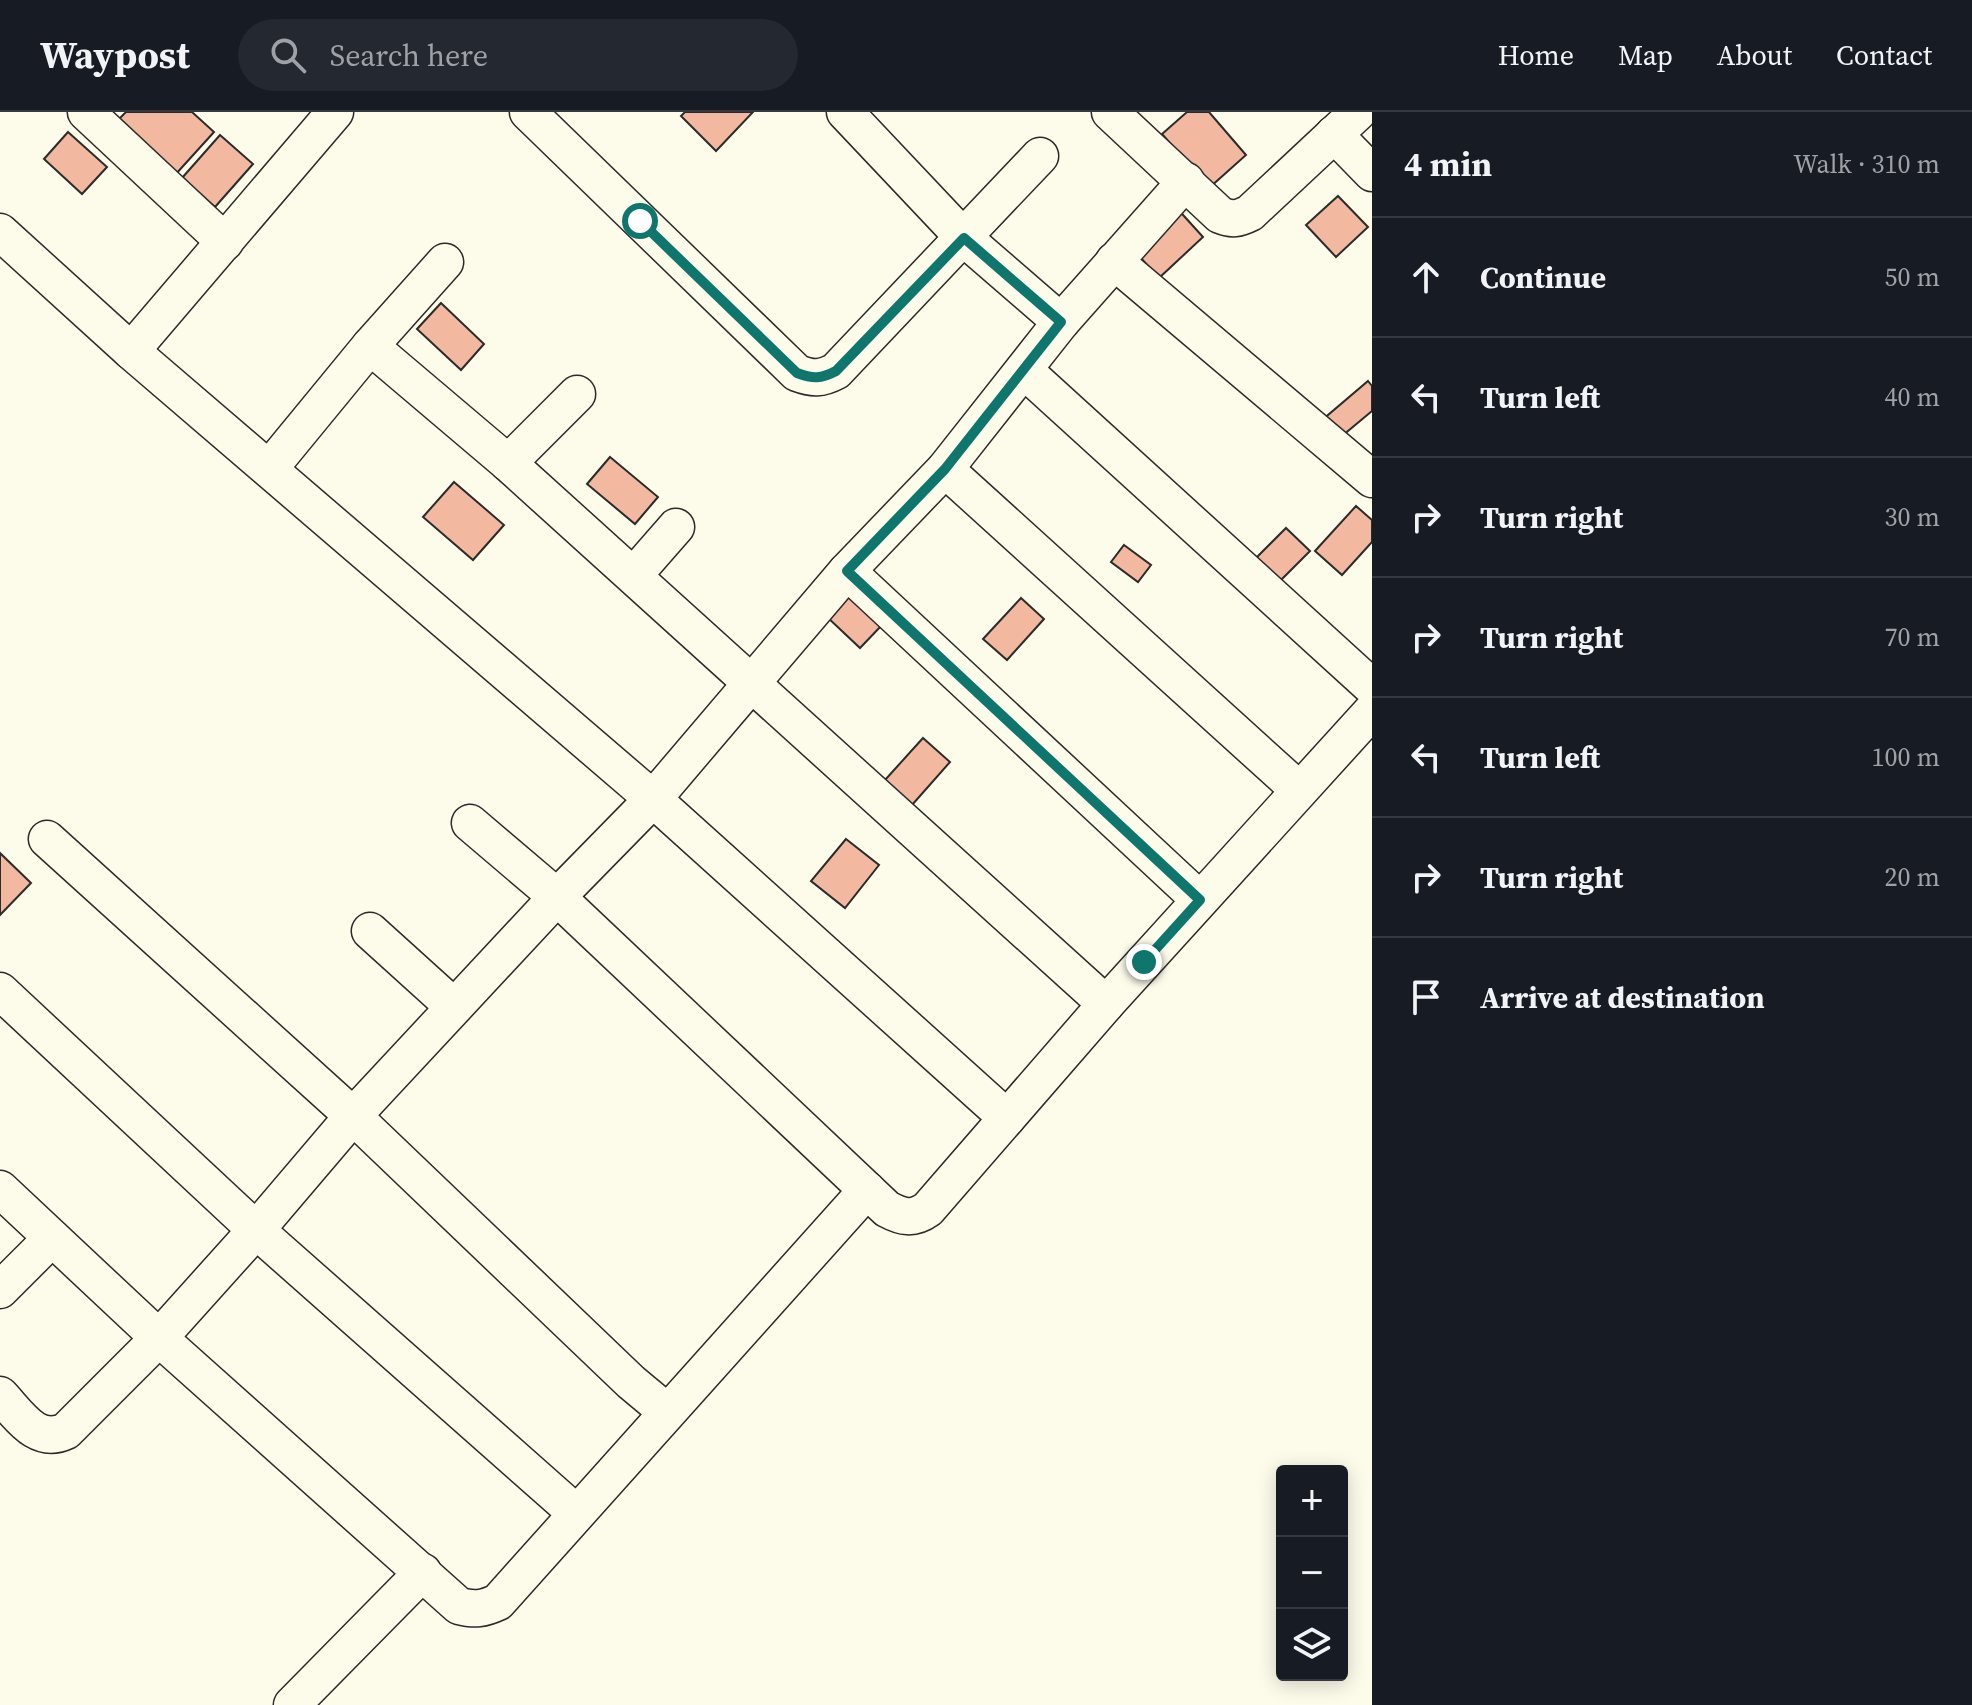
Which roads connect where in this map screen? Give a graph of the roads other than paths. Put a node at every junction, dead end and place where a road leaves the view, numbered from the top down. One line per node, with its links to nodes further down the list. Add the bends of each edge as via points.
1 (86, 112): 12 (street)
2 (528, 112): 11 (street, via 797,373 812,379 836,371)
3 (845, 112): 11 (street)
4 (1110, 112): 9 (street)
5 (317, 118): 12 (street)
6 (1346, 123): 8 (street); 9 (street, via 1239,219 1220,215)
7 (1040, 156): 11 (street)
8 (1372, 173)
9 (1186, 181): 13 (street)
10 (0, 232): 17 (street)
11 (964, 238): 15 (street)
12 (225, 242): 17 (street)
13 (1114, 261): 15 (street); 23 (street)
14 (445, 262): 16 (street)
15 (1061, 322): 18 (street)
16 (370, 346): 20 (street); 21 (street)
17 (131, 351): 21 (street)
18 (1025, 371): 22 (street); 28 (street)
19 (577, 394): 20 (street)
20 (508, 463): 26 (street)
21 (269, 469): 31 (street)
22 (945, 469): 25 (street); 30 (street)
23 (1372, 479)
24 (676, 527): 26 (street)
25 (847, 571): 27 (street); 35 (street)
26 (634, 575): 27 (street)
27 (752, 682): 31 (street); 38 (street)
28 (1372, 687)
29 (1372, 711): 30 (street)
30 (1299, 790): 35 (street)
31 (653, 799): 34 (street); 41 (street)
32 (470, 823): 34 (street)
33 (47, 839): 40 (street)
34 (557, 897): 39 (street); 43 (street)
35 (1200, 900): 38 (street)
36 (370, 931): 39 (street)
37 (0, 991): 44 (street)
38 (1106, 1004): 41 (street)
39 (454, 1007): 40 (street)
40 (353, 1116): 44 (street); 49 (street)
41 (1007, 1118): 43 (street, via 921,1214 901,1217)
42 (0, 1189): 45 (street)
43 (867, 1190): 49 (street)
44 (256, 1230): 47 (street); 50 (street)
45 (52, 1238): 46 (street); 47 (street)
46 (0, 1290)
47 (159, 1338): 48 (street, via 57,1435 35,1430); 51 (street)
48 (0, 1395)
49 (667, 1412): 50 (street)
50 (576, 1513): 51 (street, via 498,1602 483,1609 459,1606)
51 (423, 1572): 52 (street)
52 (292, 1705)

